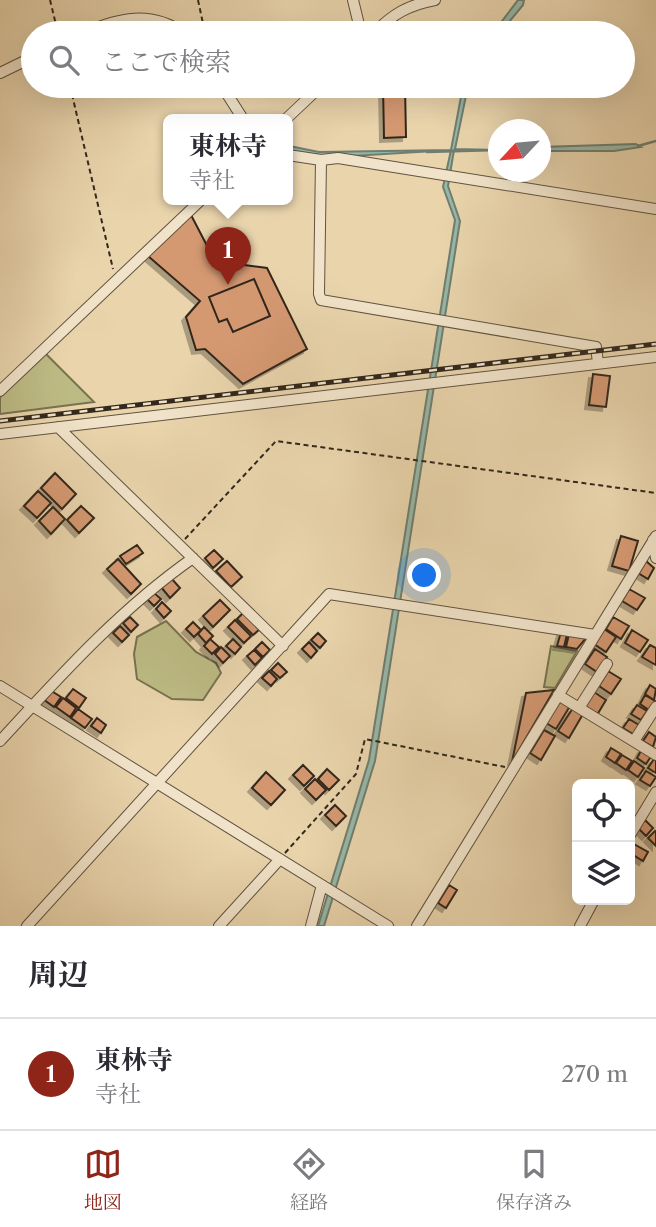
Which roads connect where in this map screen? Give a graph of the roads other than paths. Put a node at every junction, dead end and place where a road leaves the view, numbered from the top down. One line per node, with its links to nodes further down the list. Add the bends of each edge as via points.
1 (353, 0): 5 (street)
2 (435, 0): 6 (street, via 414,4)
3 (116, 21): 4 (street)
4 (159, 21)
5 (358, 21)
6 (387, 21)
7 (21, 63): 8 (street)
8 (0, 73)
9 (230, 98): 11 (street)
10 (308, 98): 12 (street)
11 (240, 114)
12 (291, 114)
13 (293, 156): 14 (street)
14 (321, 160): 16 (street, via 338,158); 18 (street, via 321,300 596,347)
15 (196, 205): 19 (street)
16 (656, 208)
17 (656, 357): 18 (street)
18 (598, 363): 20 (street)
19 (0, 391)
20 (58, 427): 21 (street); 23 (street)
21 (0, 434)
22 (655, 538): 24 (street); 25 (street)
23 (193, 558): 26 (street); 30 (street, via 153,585 101,632)
24 (656, 558)
25 (596, 635): 26 (street, via 328,594); 29 (street)
26 (283, 646): 36 (street)
27 (607, 664): 32 (street)
28 (0, 686): 30 (street)
29 (558, 695): 32 (street); 46 (street)
30 (32, 706): 33 (street); 36 (street)
31 (656, 707): 34 (street)
32 (579, 708): 34 (street)
33 (0, 741)
34 (634, 741): 35 (street)
35 (656, 755)
36 (158, 784): 39 (street); 42 (street)
37 (656, 792): 38 (street)
38 (635, 827)
39 (280, 859): 40 (street); 43 (street)
40 (322, 886): 44 (street); 45 (street)
41 (591, 905): 47 (street)
42 (27, 926)
43 (219, 926)
44 (311, 926)
45 (388, 926)
46 (417, 926)
47 (580, 926)

